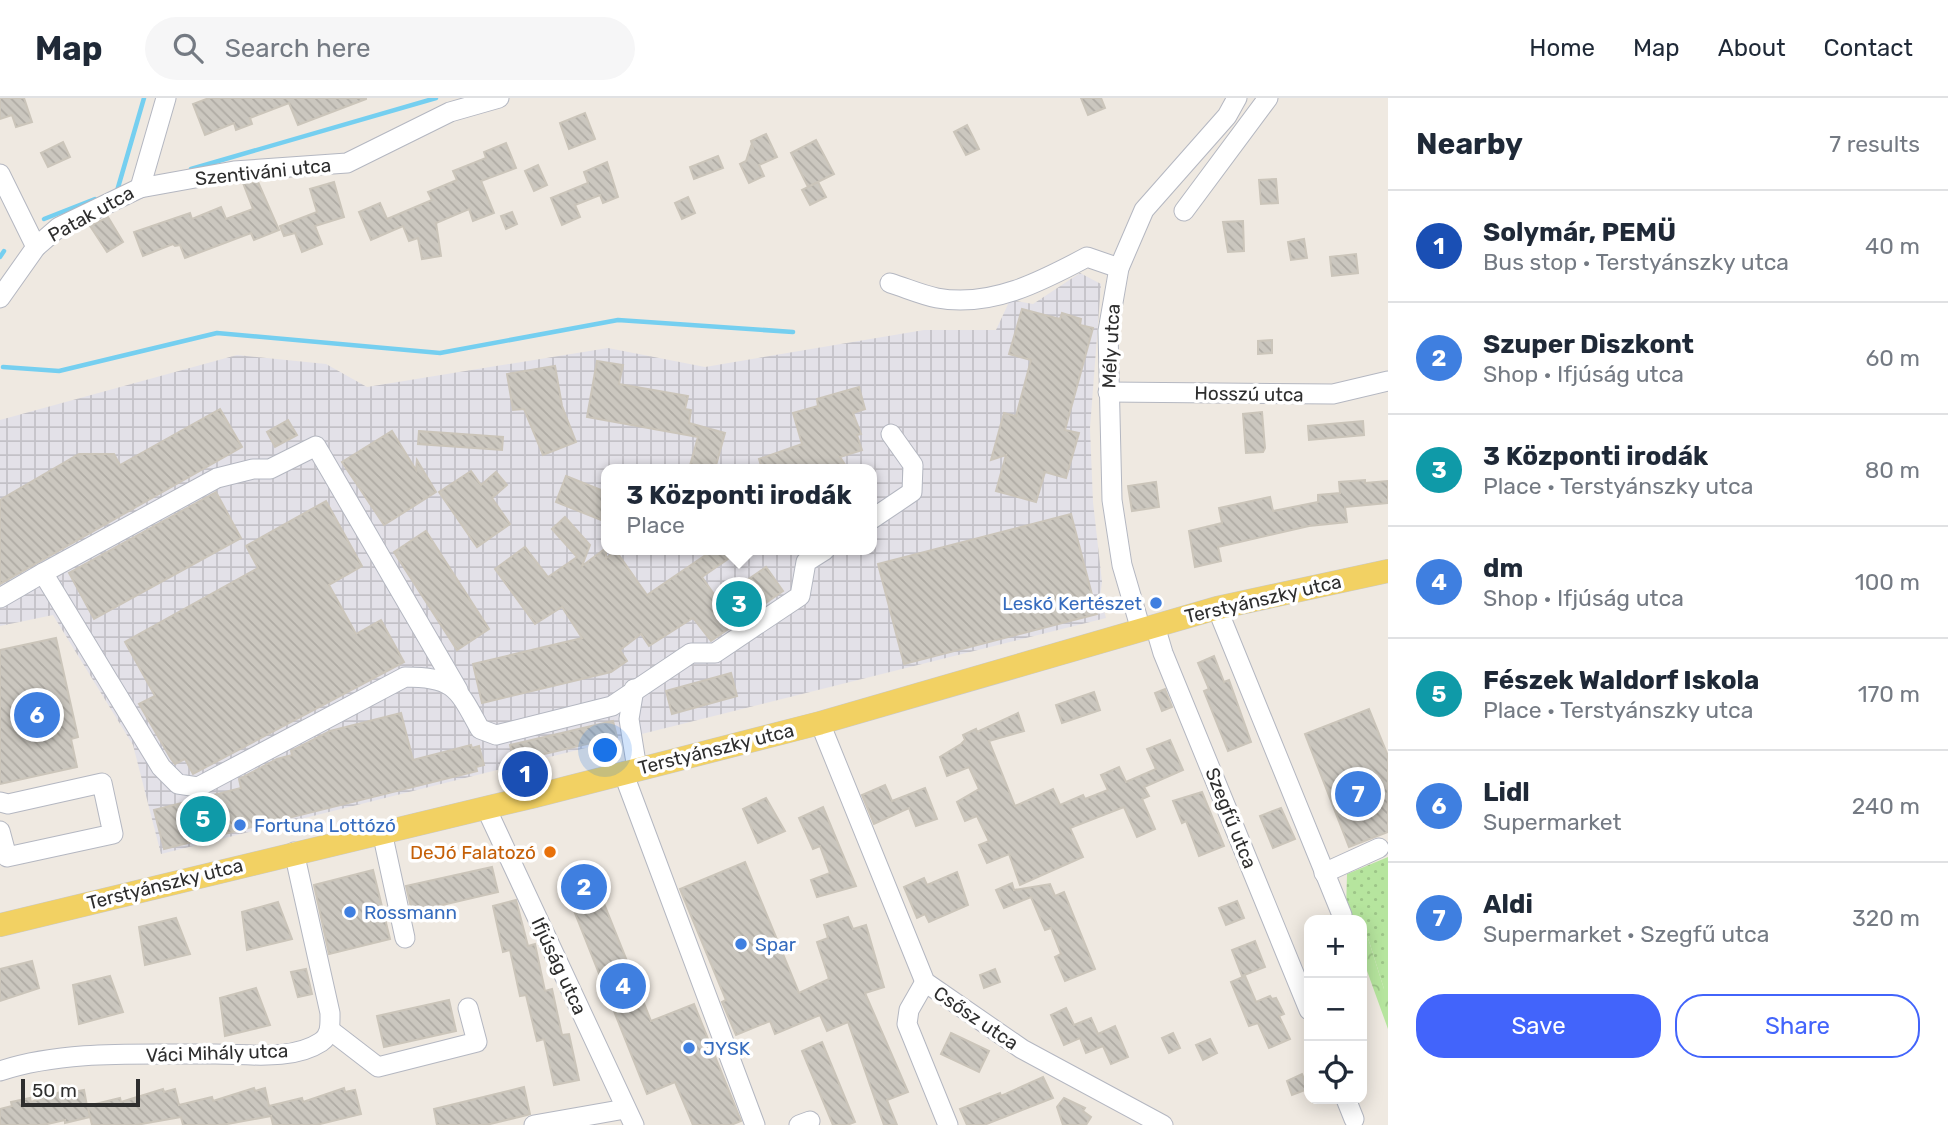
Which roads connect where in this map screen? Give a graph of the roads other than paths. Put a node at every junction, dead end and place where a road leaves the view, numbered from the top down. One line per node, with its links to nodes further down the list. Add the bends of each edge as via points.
1 (166, 98): 6 (street, Patak utca)
2 (499, 98): 6 (street, Szentiváni utca, via 450,113 347,163 234,171)
3 (1237, 98): 9 (street, Mély utca, via 1227,117 1144,210)
4 (1268, 98): 7 (street)
5 (0, 174): 8 (street)
6 (140, 188): 8 (street, Patak utca, via 59,227)
7 (1184, 211)
8 (36, 247): 11 (street, Patak utca)
9 (1119, 268): 10 (street, via 1087,257 1034,285 978,299 938,298); 13 (street, Mély utca, via 1108,331)
10 (890, 283)
11 (0, 298)
12 (1388, 381): 13 (street, Hosszú utca, via 1333,394)
13 (1108, 392): 21 (street, Mély utca, via 1112,500 1122,565)
14 (891, 434): 15 (street, via 914,465 912,492)
15 (877, 516)
16 (817, 555): 22 (street, via 806,562 800,596 715,653 691,653)
17 (1388, 571): 20 (main road, Terstyánszky utca)
18 (43, 573): 19 (street); 23 (street, via 161,767 178,785 198,788 405,677 429,677); 23 (street, via 217,478 253,469 270,470 316,446)
19 (0, 598)
20 (1217, 608): 21 (main road, Terstyánszky utca); 32 (street)
21 (1148, 628): 24 (main road, Terstyánszky utca); 37 (street, Szegfű utca, via 1163,653)
22 (634, 689): 23 (street, via 612,706 496,735 480,729); 25 (street, via 628,719)
23 (458, 690)
24 (820, 723): 25 (main road, Terstyánszky utca); 36 (street, Csősz utca)
25 (629, 771): 27 (main road, Terstyánszky utca); 45 (street)
26 (0, 802): 28 (street, via 102,783 113,834 7,857)
27 (486, 807): 29 (main road, Terstyánszky utca); 42 (street, Ifjúság utca)
28 (0, 831)
29 (382, 832): 31 (main road, Terstyánszky utca); 35 (street)
30 (1379, 848): 32 (street)
31 (294, 852): 34 (main road, Terstyánszky utca); 39 (street)
32 (1324, 873): 33 (street)
33 (1342, 915)
34 (1, 921)
35 (405, 938)
36 (925, 982): 46 (street, via 909,1010 907,1024); 47 (street, Csősz utca, via 1022,1049)
37 (1304, 998)
38 (468, 1008): 39 (street, via 477,1042 378,1067)
39 (330, 1030): 40 (street, Váci Mihály utca, via 324,1041 288,1054 92,1056)
40 (0, 1071)
41 (1348, 1104): 43 (street)
42 (629, 1117): 44 (street)
43 (1354, 1119)
44 (534, 1125)
45 (755, 1125)
46 (948, 1125)
47 (1163, 1125)

